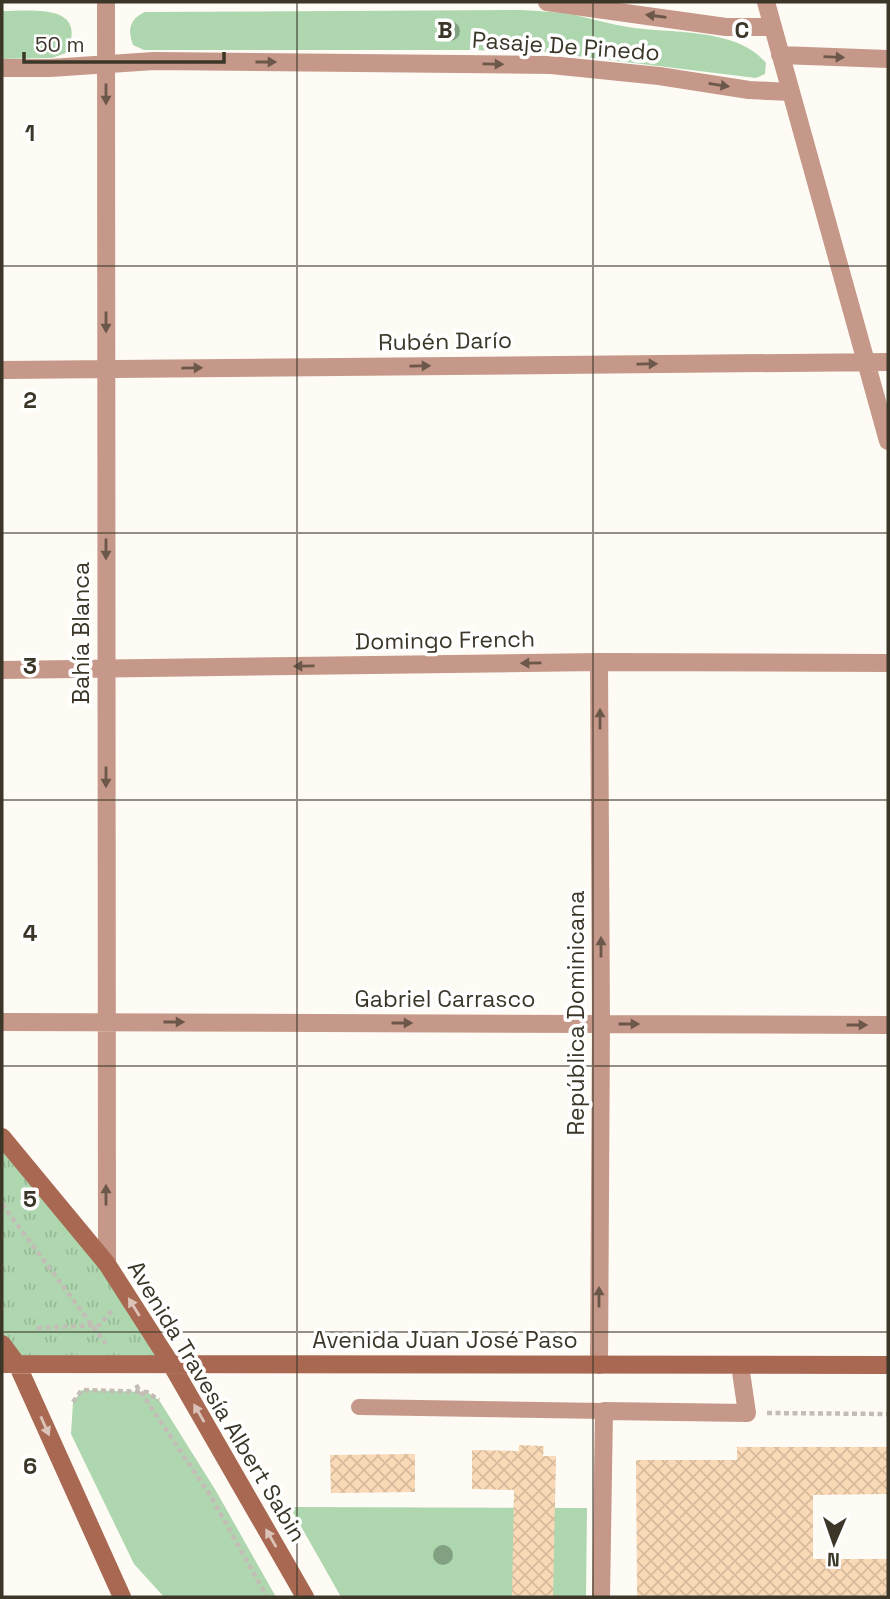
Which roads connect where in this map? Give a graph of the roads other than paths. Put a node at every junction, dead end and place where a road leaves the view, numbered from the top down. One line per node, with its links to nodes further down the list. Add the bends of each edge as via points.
1 (106, 2): 7 (street, Bahía Blanca)
2 (547, 2): 4 (street, one-way to 2, via 726,27)
3 (766, 2): 4 (street)
4 (773, 27): 5 (street)
5 (780, 55): 6 (street, one-way to 6); 9 (street)
6 (888, 59)
7 (106, 64): 8 (street, Pasaje De Pinedo); 9 (street, Pasaje De Pinedo, one-way to 9, via 551,65); 12 (street, Bahía Blanca, one-way to 12)
8 (2, 68)
9 (791, 92): 10 (street)
10 (867, 362): 11 (street, Rubén Darío); 12 (street, Rubén Darío, one-way to 10); 14 (street)
11 (888, 362)
12 (106, 369): 13 (street, Rubén Darío); 17 (street, Bahía Blanca, one-way to 17)
13 (2, 370)
14 (888, 441)
15 (599, 662): 16 (street, Domingo French); 17 (street, Domingo French, one-way to 17); 21 (street, República Dominicana, one-way to 15)
16 (888, 663)
17 (106, 668): 18 (street, Domingo French); 20 (street, Bahía Blanca, one-way to 20)
18 (2, 670)
19 (2, 1022): 20 (street, Gabriel Carrasco)
20 (106, 1022): 21 (street, Gabriel Carrasco, one-way to 21); 24 (street, Bahía Blanca, one-way to 20)
21 (601, 1024): 22 (street, Gabriel Carrasco, one-way to 22); 28 (street, República Dominicana, one-way to 21)
22 (888, 1025)
23 (2, 1137): 24 (main road, Avenida Travesía Albert Sabin)
24 (107, 1264): 27 (main road, Avenida Travesía Albert Sabin, one-way to 24)
25 (2, 1344): 26 (main road)
26 (9, 1364): 27 (main road, Avenida Juan José Paso); 33 (main road, one-way to 33)
27 (171, 1364): 28 (main road, Avenida Juan José Paso); 34 (main road, Avenida Travesía Albert Sabin, one-way to 27)
28 (599, 1365): 29 (main road, Avenida Juan José Paso)
29 (740, 1365): 30 (main road, Avenida Juan José Paso); 32 (street, via 747,1413)
30 (888, 1365)
31 (359, 1407): 32 (lane)
32 (604, 1411): 35 (street)
33 (121, 1597)
34 (305, 1597)
35 (601, 1597)

